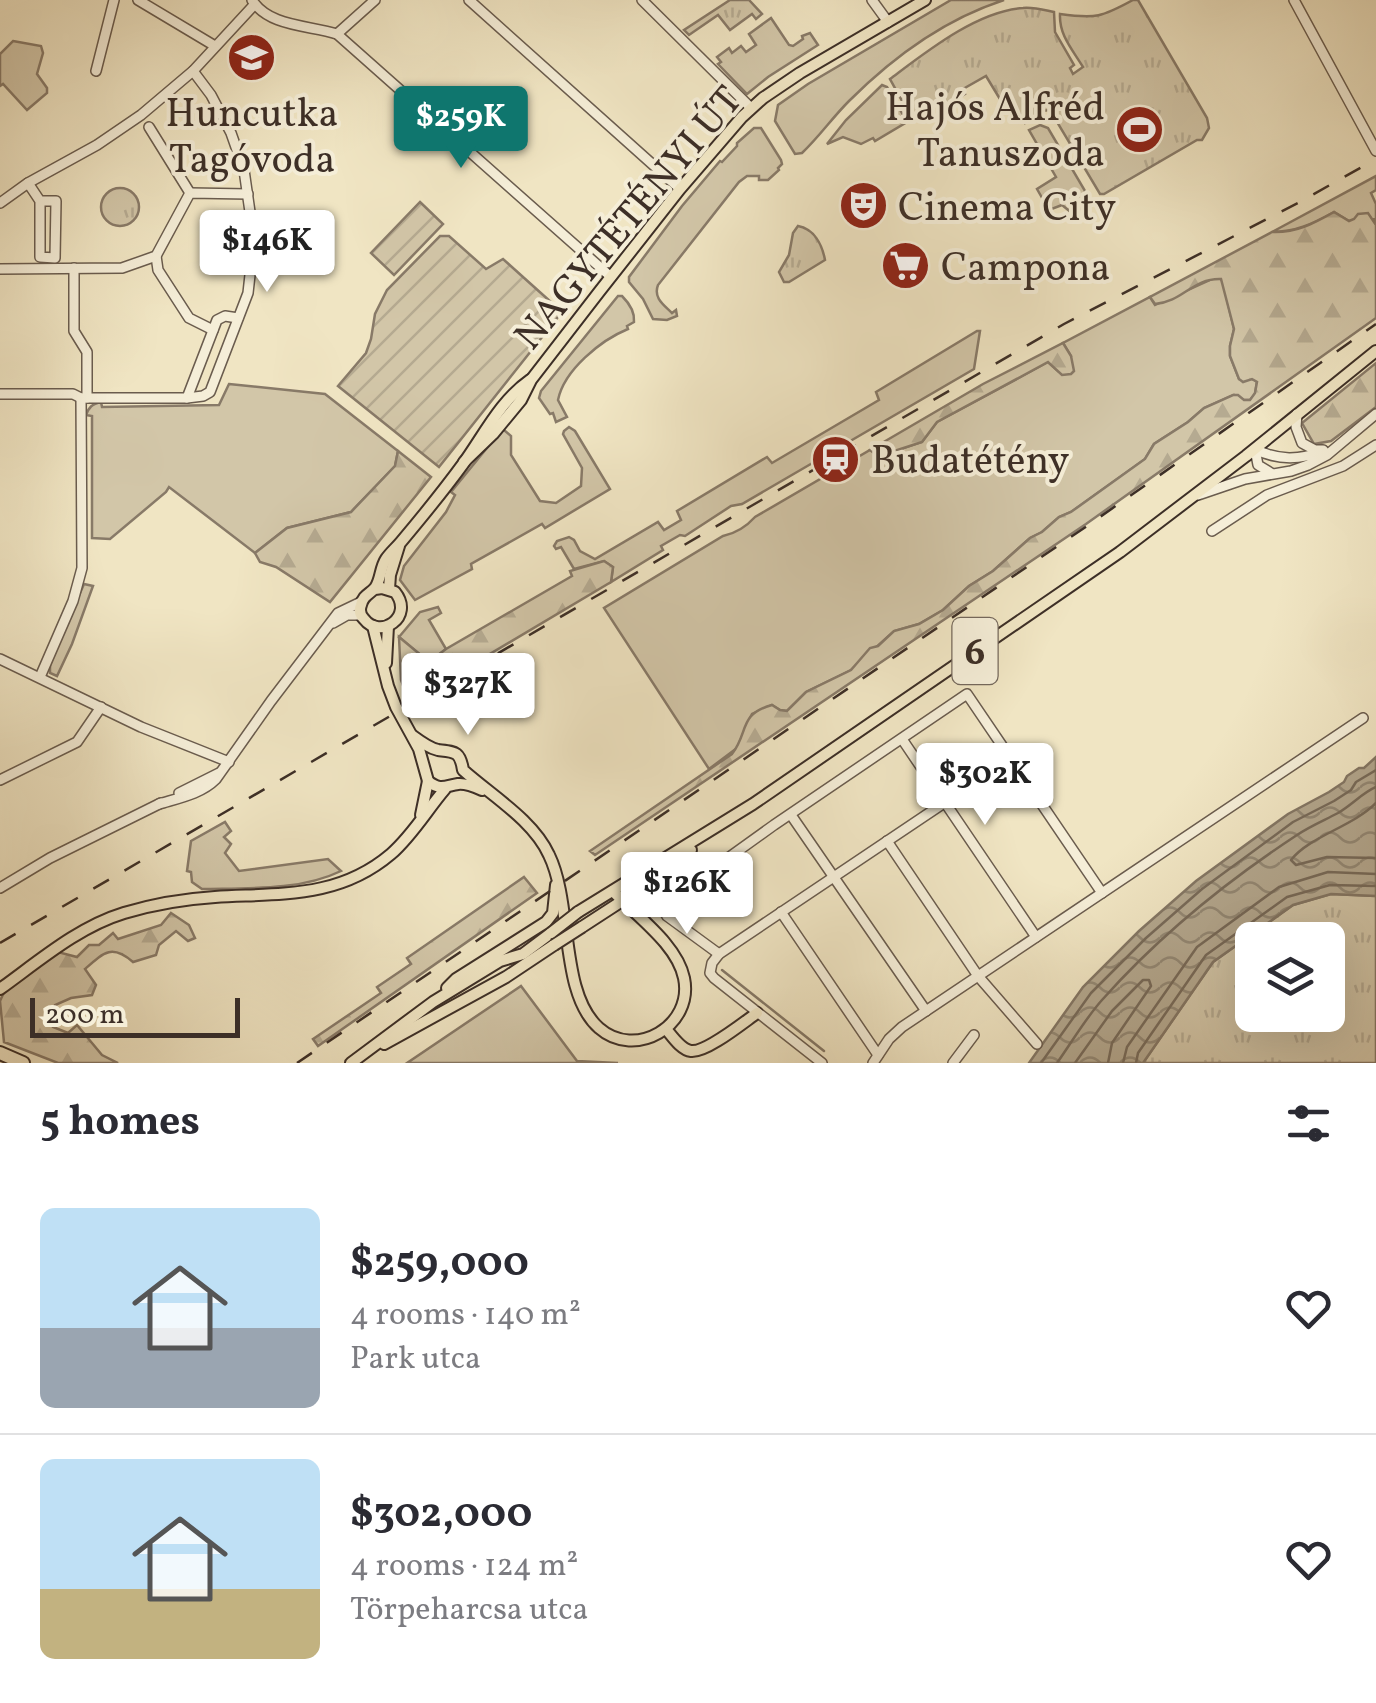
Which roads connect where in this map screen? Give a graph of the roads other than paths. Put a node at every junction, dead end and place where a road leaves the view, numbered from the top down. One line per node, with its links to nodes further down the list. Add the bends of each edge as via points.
1 (114, 0): 13 (street)
2 (138, 0): 12 (street)
3 (375, 0): 11 (street)
4 (469, 0): 19 (street)
5 (642, 0): 15 (street)
6 (872, 0): 10 (street)
7 (925, 0): 10 (main road, NAGYTÉTÉNYI ÚT)
8 (1294, 0): 17 (street)
9 (253, 3): 11 (street, via 279,20); 12 (street)
10 (888, 22): 15 (main road, NAGYTÉTÉNYI ÚT)
11 (337, 34): 28 (street)
12 (216, 46): 14 (street)
13 (96, 71)
14 (193, 72): 18 (street, via 117,133); 21 (street, via 226,121)
15 (752, 108): 19 (main road, NAGYTÉTÉNYI ÚT)
16 (148, 127): 20 (street)
17 (1376, 152)
18 (28, 183): 22 (street); 23 (street)
19 (680, 189): 28 (main road, NAGYTÉTÉNYI ÚT)
20 (190, 193): 21 (street); 24 (street)
21 (248, 194): 29 (street, via 250,276)
22 (40, 201): 25 (street, via 40,258); 25 (street, via 56,201)
23 (0, 203)
24 (156, 256): 27 (street, via 122,268); 30 (street, via 189,318)
25 (56, 263): 26 (street); 27 (street)
26 (0, 268)
27 (74, 268): 33 (street, via 74,331 87,352)
28 (611, 278): 44 (main road, NAGYTÉTÉNYI ÚT, via 521,400)
29 (238, 318): 30 (street, via 220,316); 34 (street, via 210,392)
30 (213, 330): 34 (street)
31 (1376, 351): 35 (main road, 6)
32 (0, 394): 33 (street)
33 (84, 398): 34 (street); 54 (street, via 82,568)
34 (187, 398)
35 (1297, 414): 39 (main road, 6); 40 (street, via 1302,443)
36 (1376, 414): 37 (street)
37 (1344, 440): 40 (street); 41 (street, via 1308,465)
38 (1376, 445): 43 (street, via 1343,466 1267,495)
39 (1255, 449): 40 (street, via 1290,459); 41 (street, via 1258,465); 42 (main road, 6)
40 (1326, 450)
41 (1274, 474): 42 (street)
42 (1195, 496): 68 (main road, 6)
43 (1212, 531)
44 (400, 544): 45 (main road, NAGYTÉTÉNYI ÚT); 46 (main road, NAGYTÉTÉNYI ÚT)
45 (374, 589): 46 (main road); 47 (main road, NAGYTÉTÉNYI ÚT)
46 (389, 589): 50 (main road, NAGYTÉTÉNYI ÚT, via 402,608)
47 (362, 602): 48 (main road); 51 (street, NAGYTÉTÉNYI ÚT, via 338,612)
48 (361, 615): 49 (main road); 51 (street)
49 (373, 626): 50 (main road); 53 (main road)
50 (388, 626): 53 (main road)
51 (327, 627): 60 (street, NAGYTÉTÉNYI ÚT)
52 (0, 659): 54 (street)
53 (386, 674): 57 (main road)
54 (40, 678): 55 (street)
55 (101, 707): 60 (street); 63 (street, via 77,742)
56 (1363, 718): 76 (street)
57 (414, 736): 59 (main road); 61 (main road)
58 (902, 739): 67 (street); 69 (street); 76 (street, via 968,694)
59 (438, 750): 61 (main road); 62 (main road, via 455,753)
60 (229, 762): 74 (street, NAGYTÉTÉNYI ÚT, via 210,786 158,804)
61 (424, 763): 64 (main road)
62 (463, 770): 65 (main road); 66 (main road)
63 (0, 780)
64 (428, 782): 65 (main road); 70 (main road)
65 (450, 786): 66 (main road); 70 (main road)
66 (488, 792): 72 (main road, via 533,831)
67 (944, 803): 71 (street); 79 (street)
68 (753, 804): 75 (main road, 6); 77 (main road, 6)
69 (791, 815): 73 (street); 81 (street, via 664,904 668,916)
70 (419, 820): 83 (main road, via 392,853 339,884 302,893 174,901 121,914 87,928)
71 (886, 841): 73 (street); 82 (street)
72 (557, 874): 84 (main road, via 546,922 456,979); 87 (main road, via 574,980 587,1014 617,1039 649,1038)
73 (834, 877): 78 (street); 85 (street)
74 (0, 888)
75 (613, 891): 77 (main road); 80 (main road, 6, bridge, via 578,912)
76 (1102, 893): 79 (street)
77 (622, 901): 80 (main road, 6, bridge); 87 (main road, via 682,970 684,999)
78 (781, 912): 81 (street); 91 (street)
79 (1036, 937): 82 (street)
80 (553, 939): 84 (main road, 6); 92 (main road, 6, via 493,985)
81 (719, 954): 86 (street, via 710,967 714,978)
82 (978, 976): 85 (street); 89 (street)
83 (0, 989)
84 (432, 1002): 92 (main road, 6)
85 (926, 1011): 91 (street, via 888,1039)
86 (757, 1013): 87 (main road, via 692,1051); 94 (street)
87 (666, 1029)
88 (974, 1035): 95 (street)
89 (1036, 1044)
90 (0, 1053): 93 (highway)
91 (875, 1059)
92 (353, 1061)
93 (23, 1063)
94 (822, 1063)
95 (953, 1063)

